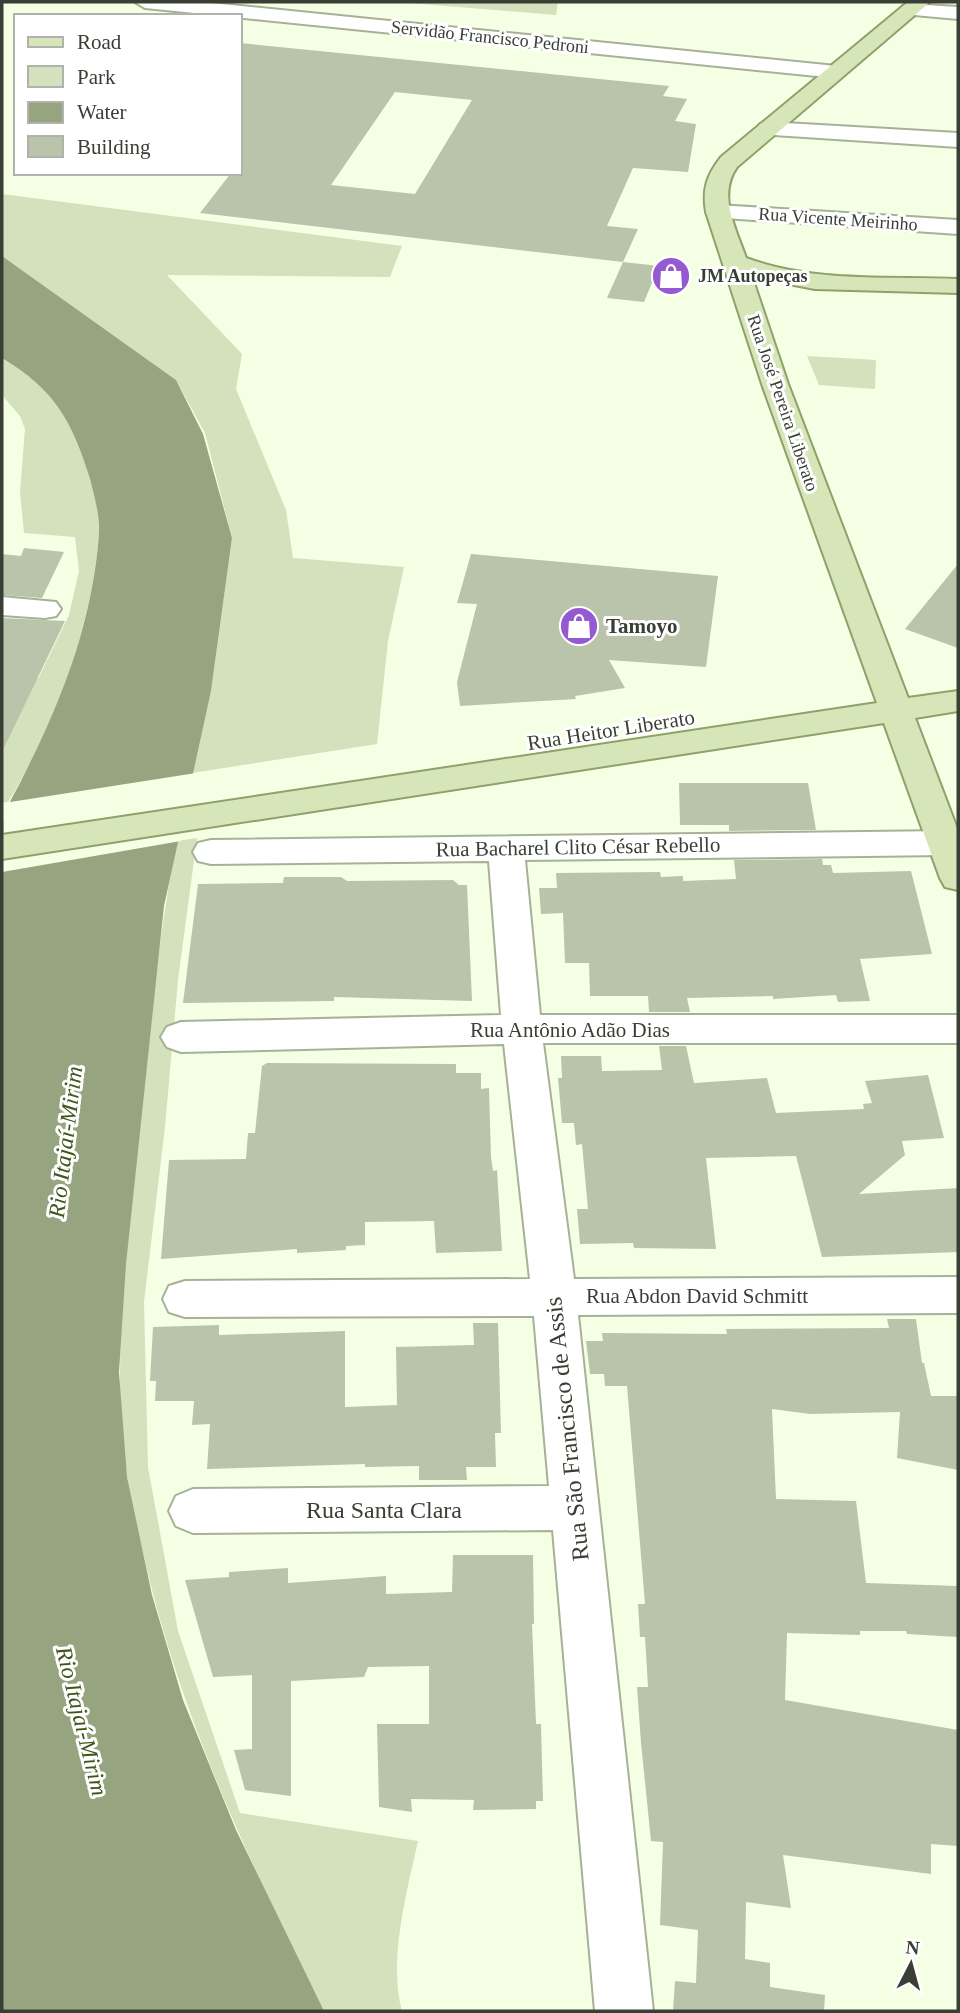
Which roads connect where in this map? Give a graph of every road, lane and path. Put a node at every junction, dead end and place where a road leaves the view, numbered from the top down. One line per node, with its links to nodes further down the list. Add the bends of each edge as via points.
1 (145, 2): 4 (street, Servidão Francisco Pedroni)
2 (915, 6): 3 (street); 4 (main road, Rua José Pereira Liberato)
3 (958, 13)
4 (836, 72): 5 (main road, Rua José Pereira Liberato)
5 (768, 129): 6 (street); 7 (main road, Rua José Pereira Liberato, via 721,171 714,190)
6 (958, 141)
7 (718, 212): 8 (street, Rua Vicente Meirinho); 9 (main road, Rua José Pereira Liberato)
8 (958, 227)
9 (735, 263): 10 (main road); 12 (main road, Rua José Pereira Liberato)
10 (791, 280): 11 (main road); 12 (main road, via 758,286)
11 (958, 286)
12 (746, 296): 16 (main road, Rua José Pereira Liberato)
13 (2, 606): 14 (street)
14 (45, 609)
15 (958, 679): 16 (main road, Rua Heitor Liberato)
16 (891, 699): 17 (main road); 18 (main road, Rua Heitor Liberato); 20 (main road, Rua José Pereira Liberato)
17 (958, 701)
18 (267, 794): 19 (main road); 21 (main road)
19 (2, 824)
20 (946, 843): 22 (street, Rua Bacharel Clito César Rebello); 24 (main road, Rua José Pereira Liberato)
21 (2, 847)
22 (506, 848): 23 (street, Rua Bacharel Clito César Rebello); 26 (street, Rua São Francisco de Assis)
23 (211, 852)
24 (958, 878)
25 (958, 1028): 26 (street, Rua Antônio Adão Dias)
26 (523, 1029): 27 (street, Rua Antônio Adão Dias); 29 (street, Rua São Francisco de Assis)
27 (181, 1037)
28 (958, 1295): 29 (street, Rua Abdon David Schmitt)
29 (554, 1297): 30 (street, Rua Abdon David Schmitt); 31 (street, Rua São Francisco de Assis)
30 (185, 1299)
31 (575, 1508): 32 (street, Rua Santa Clara); 33 (street, Rua São Francisco de Assis)
32 (193, 1511)
33 (624, 2011)

